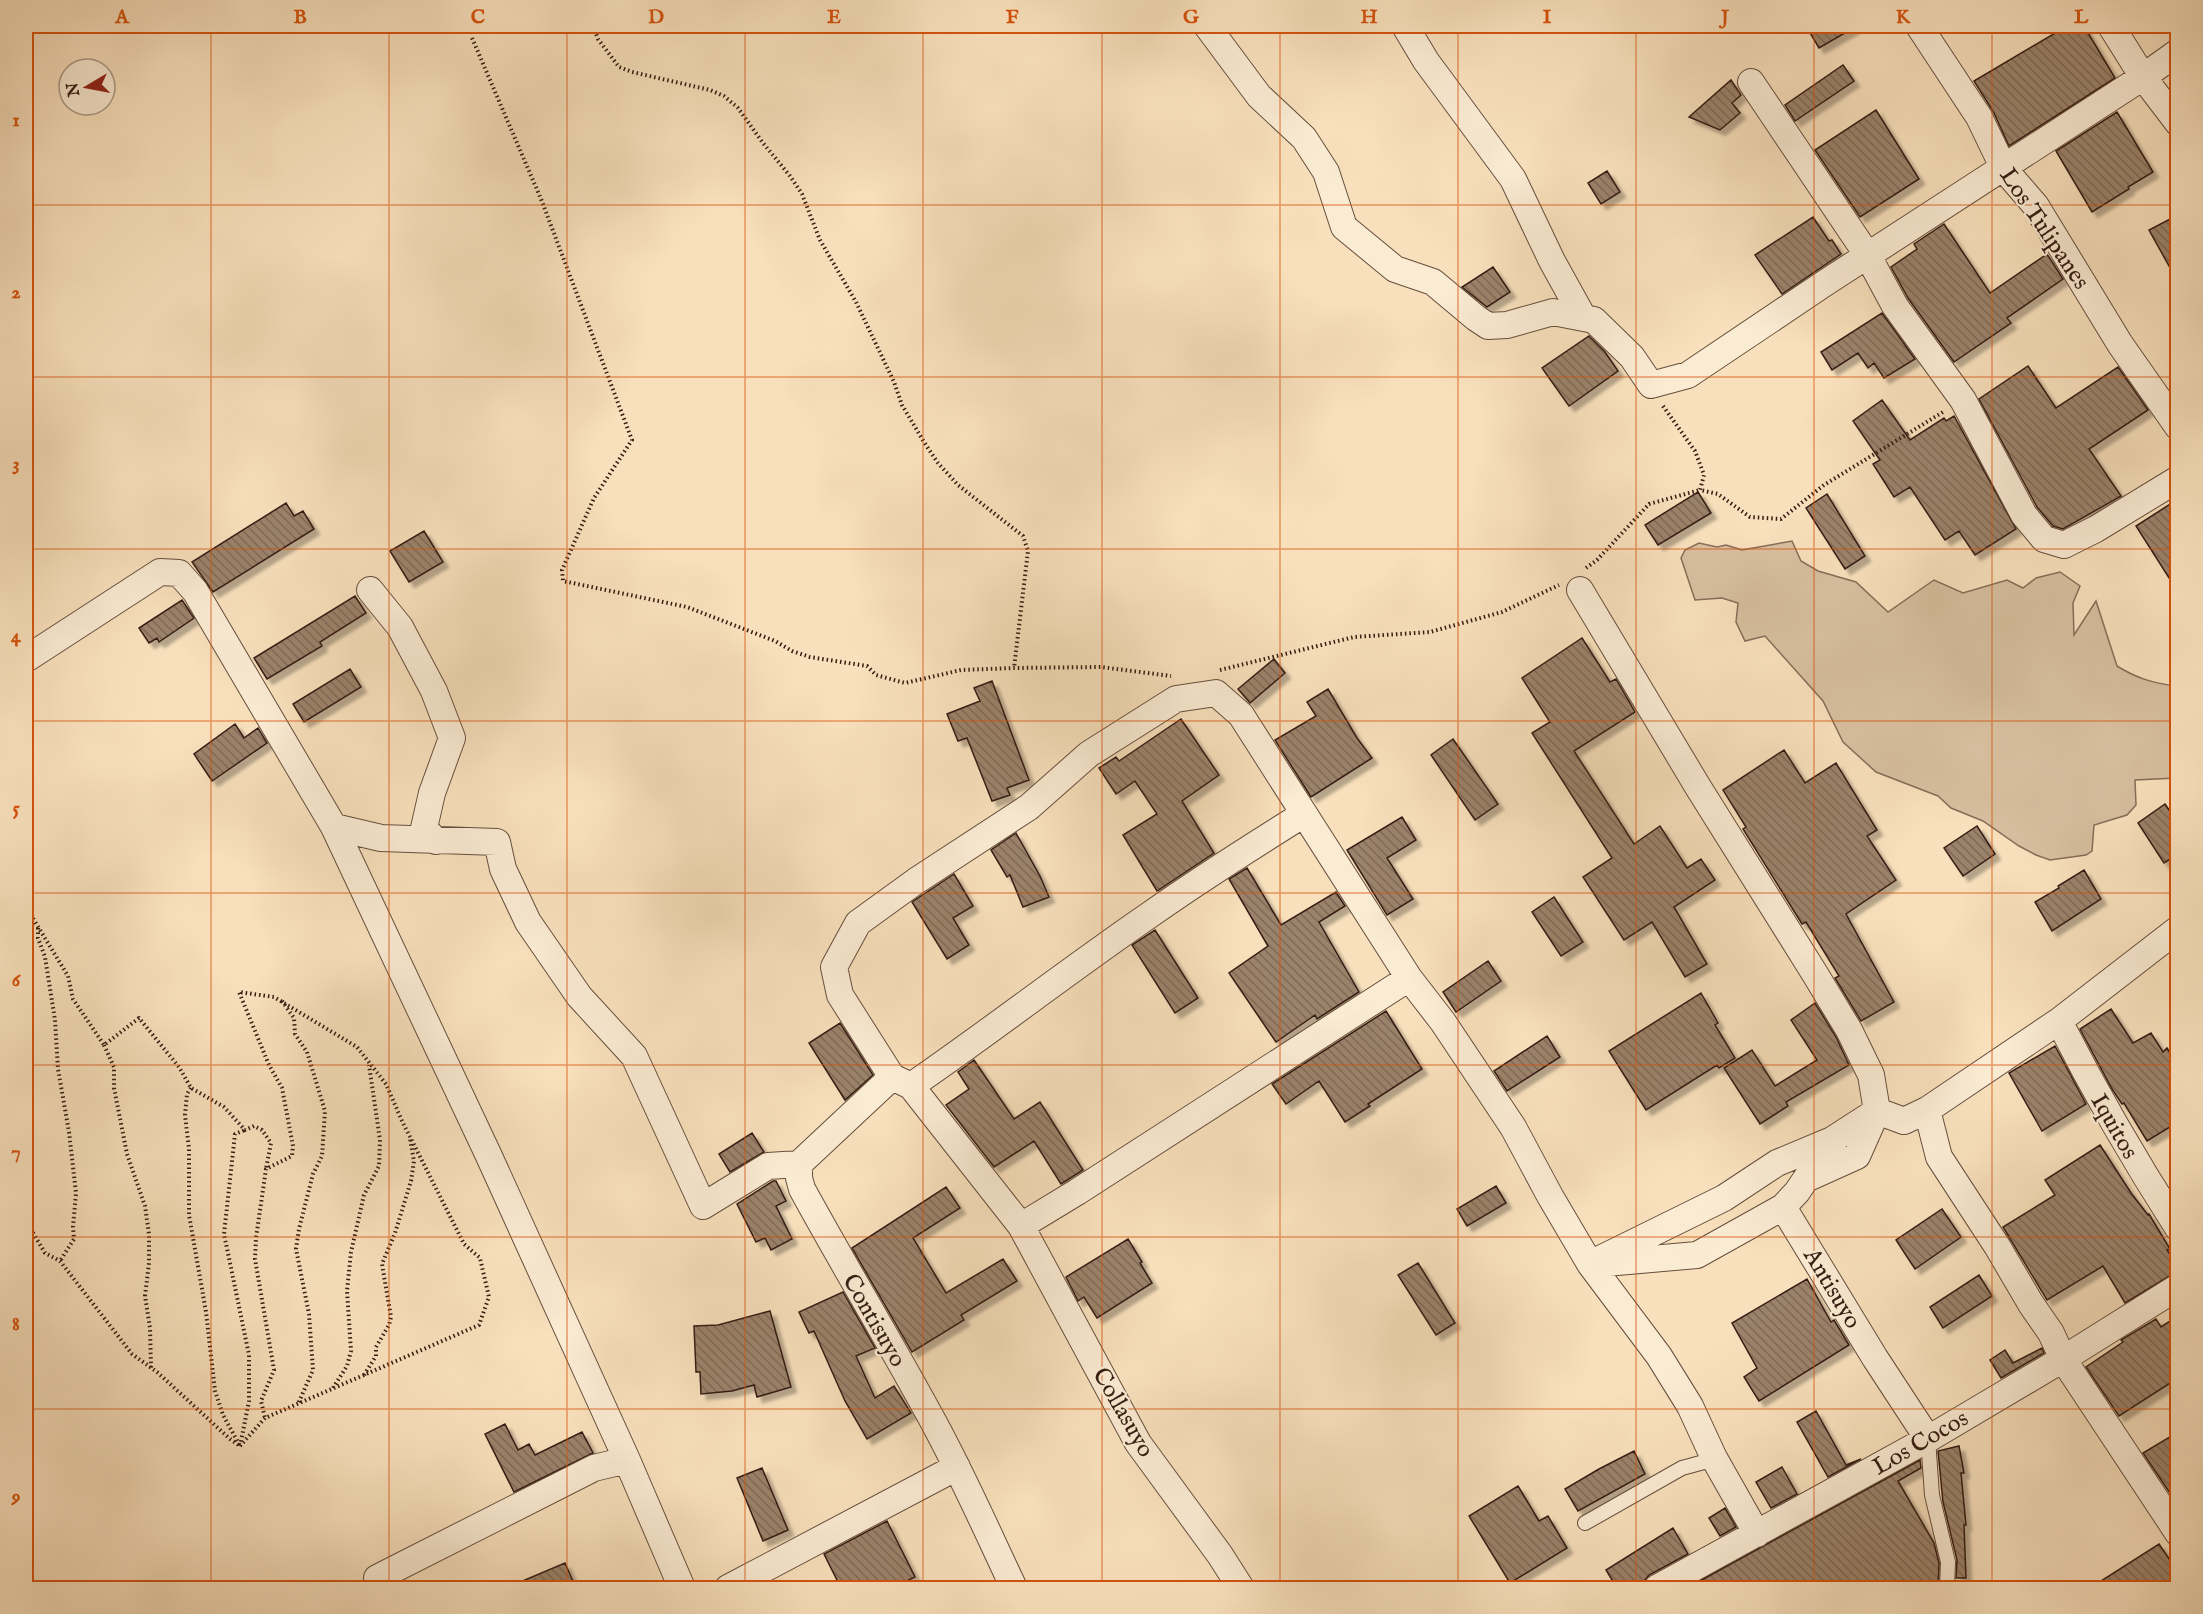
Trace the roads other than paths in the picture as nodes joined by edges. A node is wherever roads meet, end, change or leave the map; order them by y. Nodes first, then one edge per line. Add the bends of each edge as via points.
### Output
1 (1207, 26) edge
2 (1405, 26) edge
3 (1919, 26) edge
4 (2111, 26) edge
5 (2178, 52) edge
6 (2143, 77) junction
7 (1751, 82) dead end
8 (2178, 123) edge
9 (2004, 169) junction
10 (1868, 256) junction
11 (1583, 317) junction
12 (2178, 427) edge
13 (2178, 479) edge
14 (1576, 581) road end
15 (370, 590) dead end
16 (26, 659) edge
17 (1304, 814) junction
18 (334, 827) junction
19 (436, 841) junction
20 (2178, 929) edge
21 (1409, 978) junction
22 (2059, 1021) junction
23 (902, 1082) junction
24 (1927, 1110) junction
25 (1877, 1111) junction
26 (1832, 1140) junction
27 (800, 1164) junction
28 (1806, 1179) junction
29 (1783, 1207) junction
30 (1022, 1226) junction
31 (2178, 1228) edge
32 (1590, 1264) junction
33 (2178, 1287) edge
34 (2063, 1359) junction
35 (1928, 1439) junction
36 (1715, 1459) junction
37 (627, 1460) junction
38 (957, 1467) junction
39 (1585, 1523) dead end
40 (2178, 1533) edge
41 (1757, 1534) junction
42 (382, 1588) edge
43 (682, 1588) edge
44 (728, 1588) edge
45 (1014, 1588) edge
46 (1241, 1588) edge
47 (1657, 1588) edge
48 (1947, 1588) edge

1 - 11 street via 1259,96 1304,138 1326,172 1344,227 1395,269 1433,282 1488,326 1507,325 1552,312
2 - 11 street via 1426,61 1513,179
3 - 9 street, Los Tulipanes via 1979,117
4 - 6 street
5 - 6 street
6 - 8 street
6 - 9 street
7 - 10 street
9 - 10 street
9 - 12 street, Los Tulipanes via 2036,206 2120,344
10 - 11 street via 1688,375 1651,385 1632,357 1594,320
10 - 13 street via 1895,306 1963,400 2024,515 2044,539 2064,545
14 - 25 street via 1849,1030 1871,1075
15 - 19 street via 400,627 434,691 452,738 424,828
16 - 18 street via 160,572 179,573 195,591
17 - 21 street, Collasuyo
17 - 23 street via 1146,917 987,1033
17 - 23 street, Collasuyo via 1241,715 1216,693 1176,699 1089,754 1029,807 858,923 834,967 840,995
18 - 19 street via 381,838
18 - 37 street via 489,1154
19 - 27 street via 498,842 503,869 528,922 579,996 634,1056 703,1206 768,1166
20 - 22 street
21 - 30 street
21 - 32 street, Collasuyo via 1513,1128
22 - 24 street
22 - 31 street, Iquitos via 2095,1091
23 - 27 street
23 - 30 street, Collasuyo
24 - 25 street via 1904,1121
24 - 34 street via 1939,1157 2051,1333
25 - 26 street
25 - 28 street via 1857,1156
26 - 28 street
26 - 32 street via 1777,1163 1724,1198
27 - 38 street, Contisuyo via 802,1189
28 - 29 street
29 - 32 street via 1697,1255
29 - 35 street, Antisuyo
30 - 46 street, Collasuyo via 1138,1443
32 - 36 street, Collasuyo via 1659,1356 1690,1406
33 - 34 street, Los Cocos
34 - 35 street, Los Cocos
34 - 40 street
35 - 41 street, Los Cocos
35 - 48 lane via 1932,1495 1948,1562
36 - 39 lane via 1682,1468
36 - 41 street, Collasuyo
37 - 42 street via 594,1468 377,1578
37 - 43 street
38 - 44 street
38 - 45 street, Contisuyo
41 - 47 street, Los Cocos

